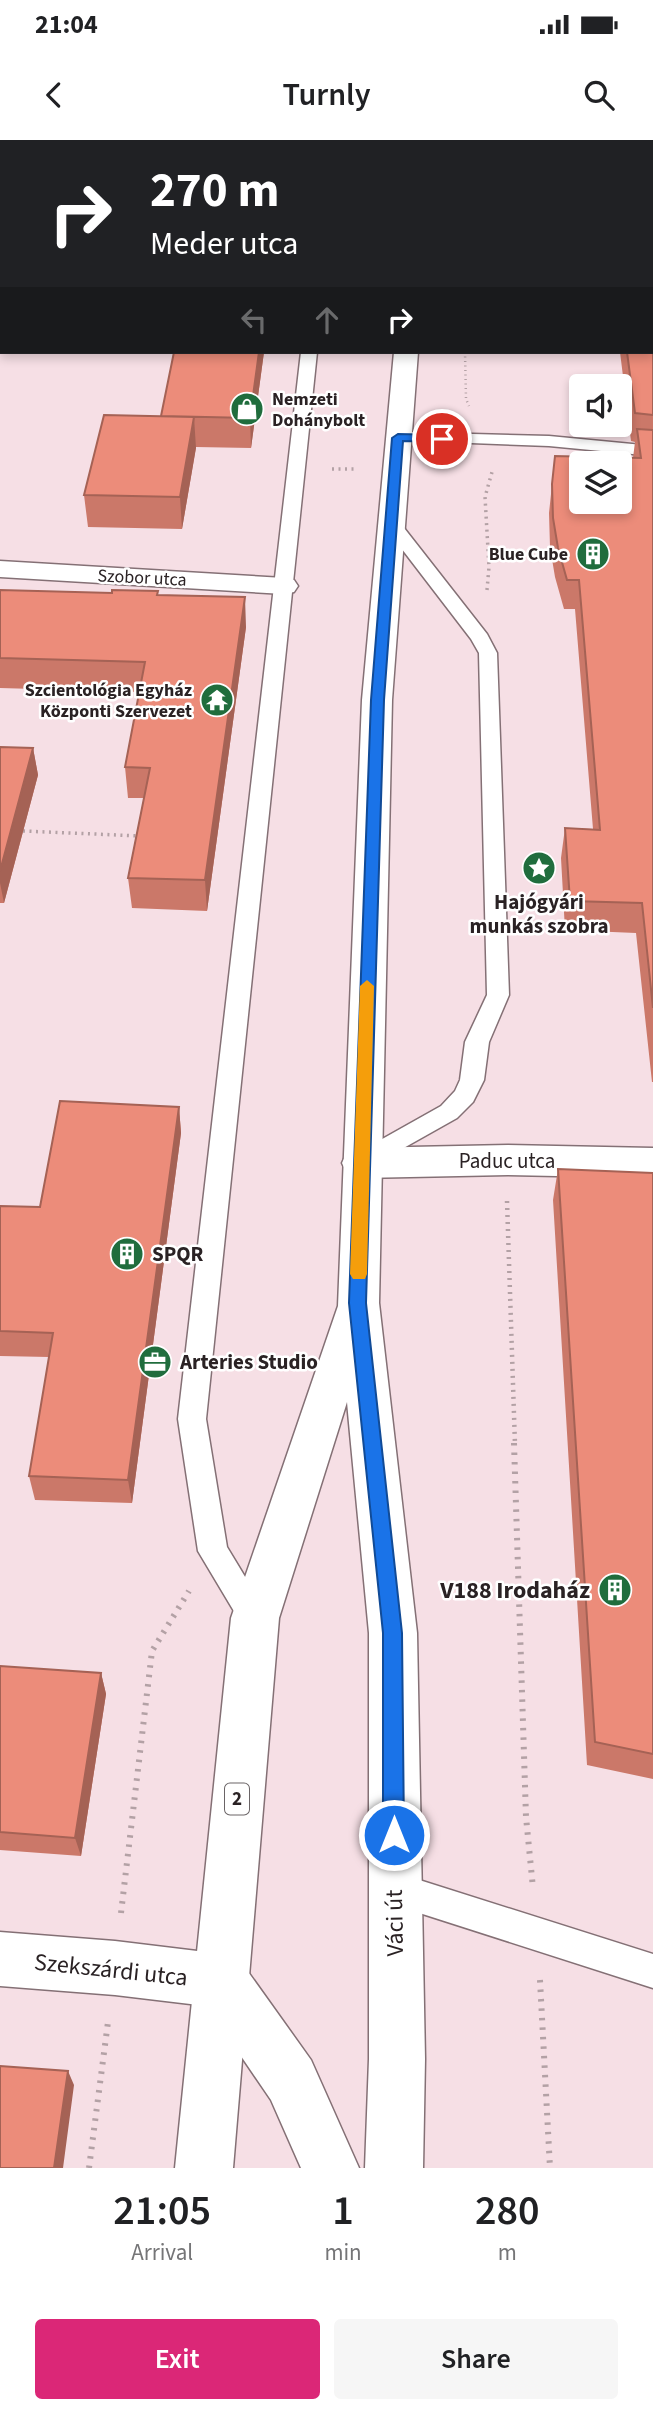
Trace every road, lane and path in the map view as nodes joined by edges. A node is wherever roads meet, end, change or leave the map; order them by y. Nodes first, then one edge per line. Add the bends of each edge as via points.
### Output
1 (309, 354) edge
2 (407, 354) edge
3 (465, 354) edge
4 (398, 438) junction
5 (485, 440) junction
6 (653, 451) edge
7 (492, 472) dead end
8 (391, 523) junction
9 (0, 569) edge
10 (284, 586) junction
11 (480, 638) junction
12 (23, 831) dead end
13 (146, 836) edge
14 (508, 1160) junction
15 (361, 1163) junction
16 (653, 1163) edge
17 (358, 1303) junction
18 (213, 1552) junction
19 (255, 1618) junction
20 (394, 1889) junction
21 (537, 1935) junction
22 (0, 1959) edge
23 (115, 1968) junction
24 (653, 1971) edge
25 (222, 1981) junction
26 (89, 2168) edge
27 (204, 2168) edge
28 (330, 2168) edge
29 (394, 2168) edge
30 (551, 2168) edge

1 - 10 lane
2 - 4 main road, Váci út / 2
3 - 5 path via 466,399 482,424
4 - 5 lane
4 - 8 main road, Váci út / 2
5 - 6 lane
7 - 11 path via 485,496 490,573
8 - 11 lane
8 - 15 main road, Váci út / 2 via 377,700
9 - 10 main road, Szobor utca
10 - 18 lane via 192,1419
11 - 15 lane via 488,653 497,1004 477,1042 472,1080 464,1096 449,1112
12 - 13 path
14 - 15 main road, Paduc utca
14 - 16 main road, Paduc utca
14 - 21 path via 526,1817
15 - 17 main road, Váci út / 2
17 - 19 main road, Váci út / 2
17 - 20 main road, Váci út / 2 via 393,1633
18 - 19 lane
18 - 23 path via 152,1651
19 - 25 main road, Váci út / 2
20 - 21 lane
20 - 29 main road, Váci út / 2
21 - 24 lane
21 - 30 path
22 - 23 main road, Szekszárdi utca
23 - 25 main road, Szekszárdi utca
23 - 26 path
25 - 27 main road, Váci út / 2
25 - 28 main road via 291,2080

